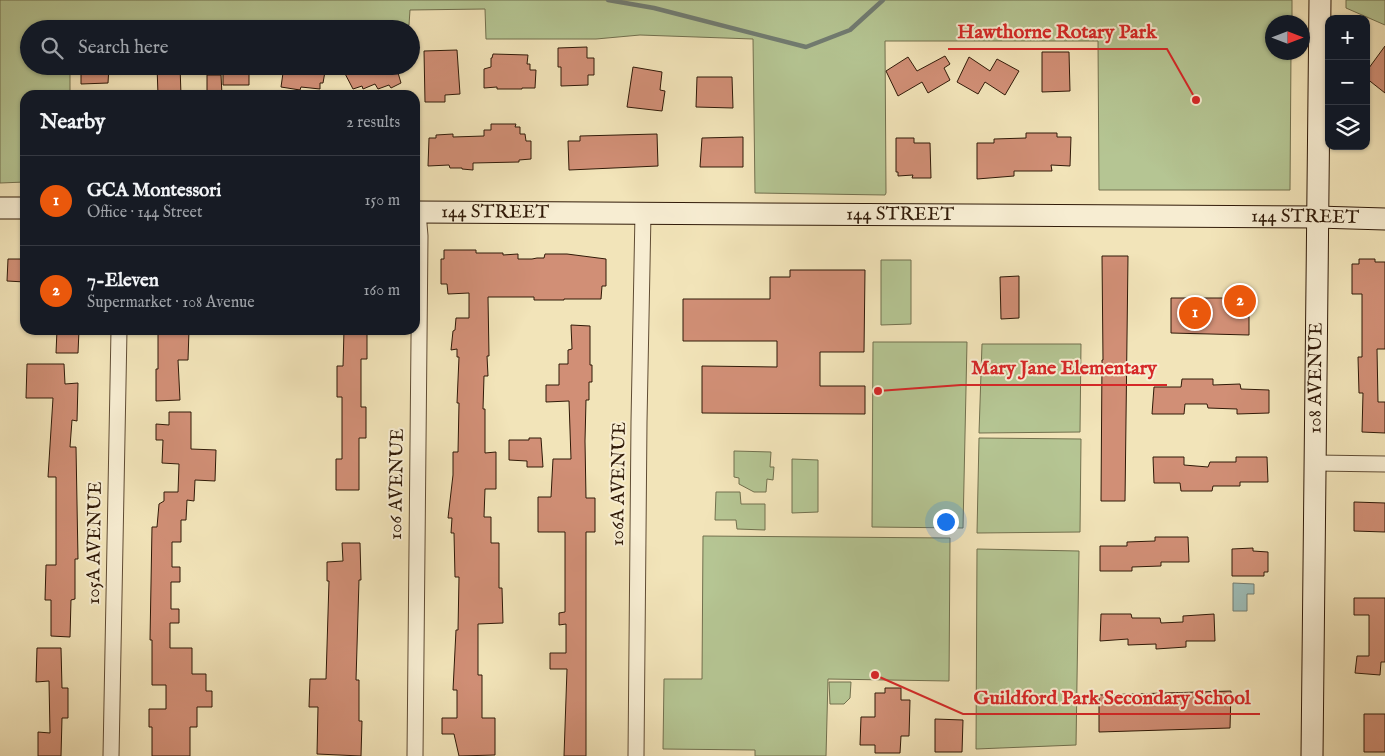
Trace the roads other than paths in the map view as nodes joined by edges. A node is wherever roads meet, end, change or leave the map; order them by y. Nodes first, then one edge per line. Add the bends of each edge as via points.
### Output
1 (1320, 0) edge
2 (0, 208) edge
3 (20, 208) edge
4 (420, 212) edge
5 (643, 213) junction
6 (1317, 217) junction
7 (1385, 219) edge
8 (119, 335) edge
9 (419, 335) edge
10 (1316, 463) junction
11 (1385, 464) edge
12 (111, 756) edge
13 (415, 756) edge
14 (636, 756) edge
15 (1312, 756) edge

1 - 6 main road, 108 AVENUE
2 - 3 main road
4 - 5 main road, 144 STREET
5 - 6 main road, 144 STREET
5 - 14 street, 106A AVENUE
6 - 7 main road, 144 STREET
6 - 10 main road, 108 AVENUE
8 - 12 street, 105A AVENUE
9 - 13 street, 106 AVENUE
10 - 11 street
10 - 15 main road, 108 AVENUE

